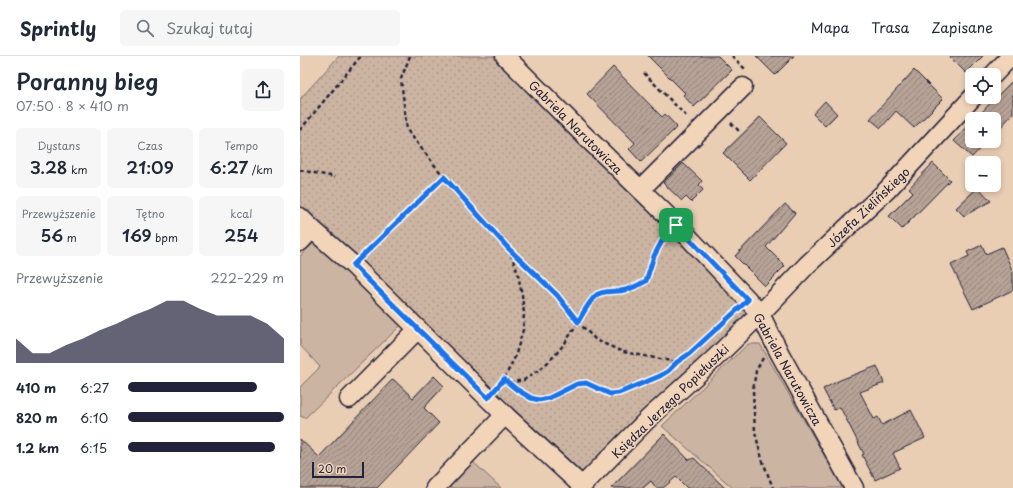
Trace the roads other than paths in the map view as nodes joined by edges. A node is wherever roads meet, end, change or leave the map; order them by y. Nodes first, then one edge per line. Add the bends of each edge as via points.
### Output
1 (505, 56) edge
2 (1011, 56) edge
3 (1000, 68) edge
4 (743, 87) dead end
5 (967, 104) edge
6 (641, 190) junction
7 (306, 223) edge
8 (300, 242) edge
9 (760, 314) junction
10 (418, 329) junction
11 (349, 399) dead end
12 (505, 415) junction
13 (581, 487) edge
14 (435, 488) edge
15 (854, 488) edge

1 - 6 street, Gabriela Narutowicza
2 - 3 street
4 - 6 street
5 - 9 street, Józefa Zielińskiego via 887,190 807,265
6 - 9 street, Gabriela Narutowicza
7 - 8 street
7 - 10 street
9 - 13 street, Księdza Jerzego Popiełuszki via 647,420
9 - 15 street, Gabriela Narutowicza
10 - 11 street
10 - 12 street
12 - 13 street
12 - 14 street

